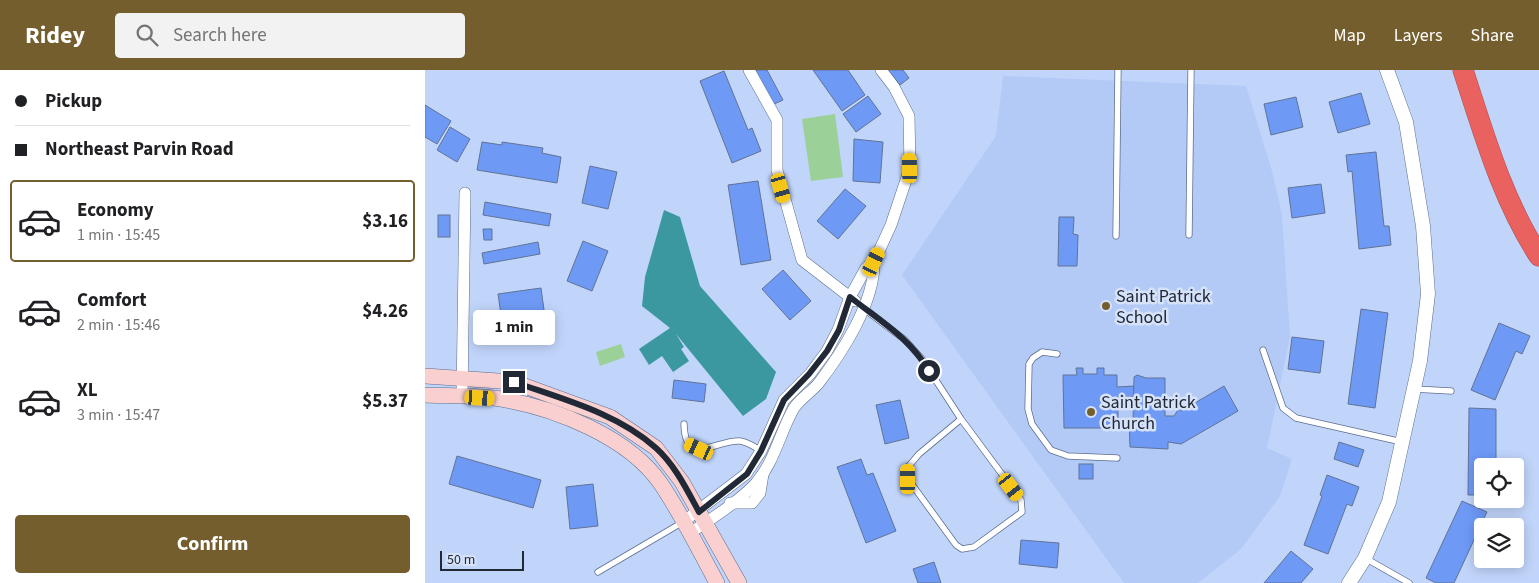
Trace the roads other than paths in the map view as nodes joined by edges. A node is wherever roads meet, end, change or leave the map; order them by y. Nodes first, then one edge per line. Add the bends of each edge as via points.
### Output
1 (749, 70) edge
2 (881, 70) edge
3 (1118, 70) edge
4 (1191, 70) edge
5 (1387, 70) edge
6 (1463, 70) edge
7 (465, 193) dead end
8 (1116, 236) dead end
9 (1189, 236) dead end
10 (1539, 256) edge
11 (874, 262) junction
12 (850, 297) junction
13 (863, 308) junction
14 (1263, 350) dead end
15 (1057, 354) dead end
16 (425, 376) edge
17 (462, 377) junction
18 (1415, 389) junction
19 (1451, 391) dead end
20 (425, 395) edge
21 (462, 397) junction
22 (961, 419) junction
23 (684, 424) dead end
24 (1402, 442) junction
25 (761, 451) junction
26 (773, 457) junction
27 (1117, 458) dead end
28 (728, 489) junction
29 (733, 501) junction
30 (702, 518) junction
31 (686, 527) junction
32 (1365, 558) junction
33 (598, 572) dead end
34 (717, 583) edge
35 (739, 583) edge
36 (1349, 583) edge
37 (1409, 583) edge

1 - 12 street via 777,120 777,170 801,260
2 - 11 street via 909,116 910,168 891,225
3 - 8 lane
4 - 9 lane
5 - 18 street via 1406,122 1423,226 1428,294
6 - 10 highway via 1501,185
7 - 17 street
11 - 12 street via 866,268
11 - 13 street via 874,276
12 - 13 street
12 - 25 street via 839,330 827,351 784,400
13 - 22 lane via 905,340 922,359
13 - 26 street via 838,358 795,407
14 - 24 lane via 1283,408 1296,418
15 - 27 lane via 1042,352 1029,364 1028,409 1032,424 1051,450 1068,456
16 - 17 main road
17 - 21 street
17 - 30 main road via 514,382 610,417 656,448 682,482
18 - 19 lane
18 - 24 street
20 - 21 main road
21 - 31 main road via 530,405 564,417 623,446 661,483
22 - 22 lane via 1021,500 1022,512 974,547 961,548 908,479 908,467 919,454
23 - 25 lane via 684,438 699,449 741,441
24 - 32 street via 1389,502
25 - 26 lane
25 - 28 street via 747,474
26 - 29 street via 763,472 760,493 752,503
28 - 29 street
28 - 30 street
29 - 30 street
30 - 31 street
30 - 35 main road
31 - 33 lane
31 - 34 main road
32 - 36 street
32 - 37 lane

